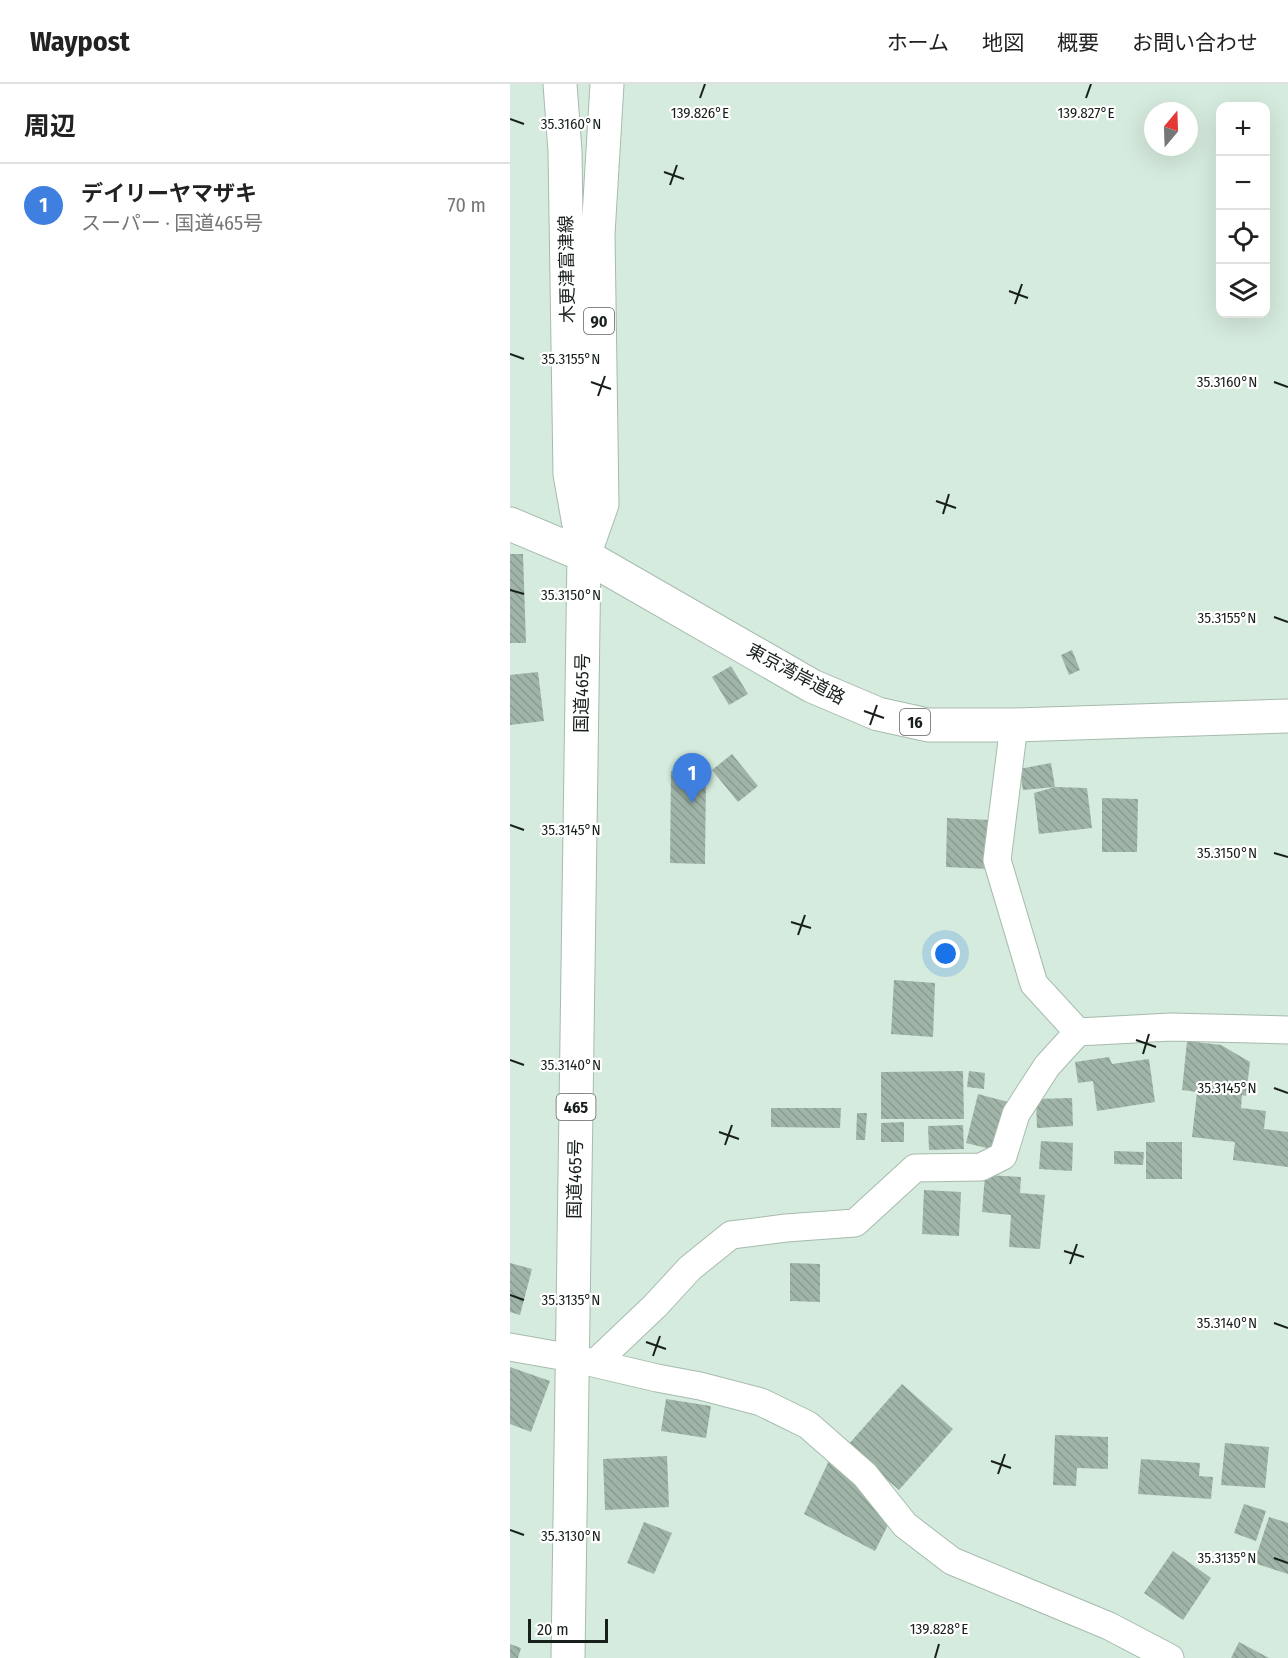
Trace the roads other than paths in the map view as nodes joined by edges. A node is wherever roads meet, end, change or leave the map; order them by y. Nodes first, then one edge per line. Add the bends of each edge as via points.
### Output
1 (560, 84) edge
2 (607, 84) edge
3 (510, 524) edge
4 (584, 555) junction
5 (1288, 717) edge
6 (1014, 725) junction
7 (1288, 1030) edge
8 (1078, 1032) junction
9 (510, 1347) edge
10 (584, 1360) junction
11 (568, 1658) edge
12 (1170, 1658) edge

1 - 4 main road, 木更津富津線 / 90 via 565,151 570,474
2 - 4 main road, 木更津富津線 / 90 via 598,234 602,504
3 - 4 main road, 東京湾岸道路 / 16
4 - 6 main road, 東京湾岸道路 / 16 via 812,686 878,714 928,724
4 - 10 main road, 国道465号 / 465
5 - 6 main road, 東京湾岸道路 / 16
6 - 8 street via 997,860 1034,984
7 - 8 street via 1171,1027
8 - 10 street via 1047,1066 1016,1114 1003,1156 981,1167 915,1168 855,1223 731,1235 690,1268 655,1306
9 - 10 street
10 - 11 main road, 国道465号 / 465
10 - 12 street via 761,1402 808,1425 865,1475 905,1525 952,1561 1109,1626

